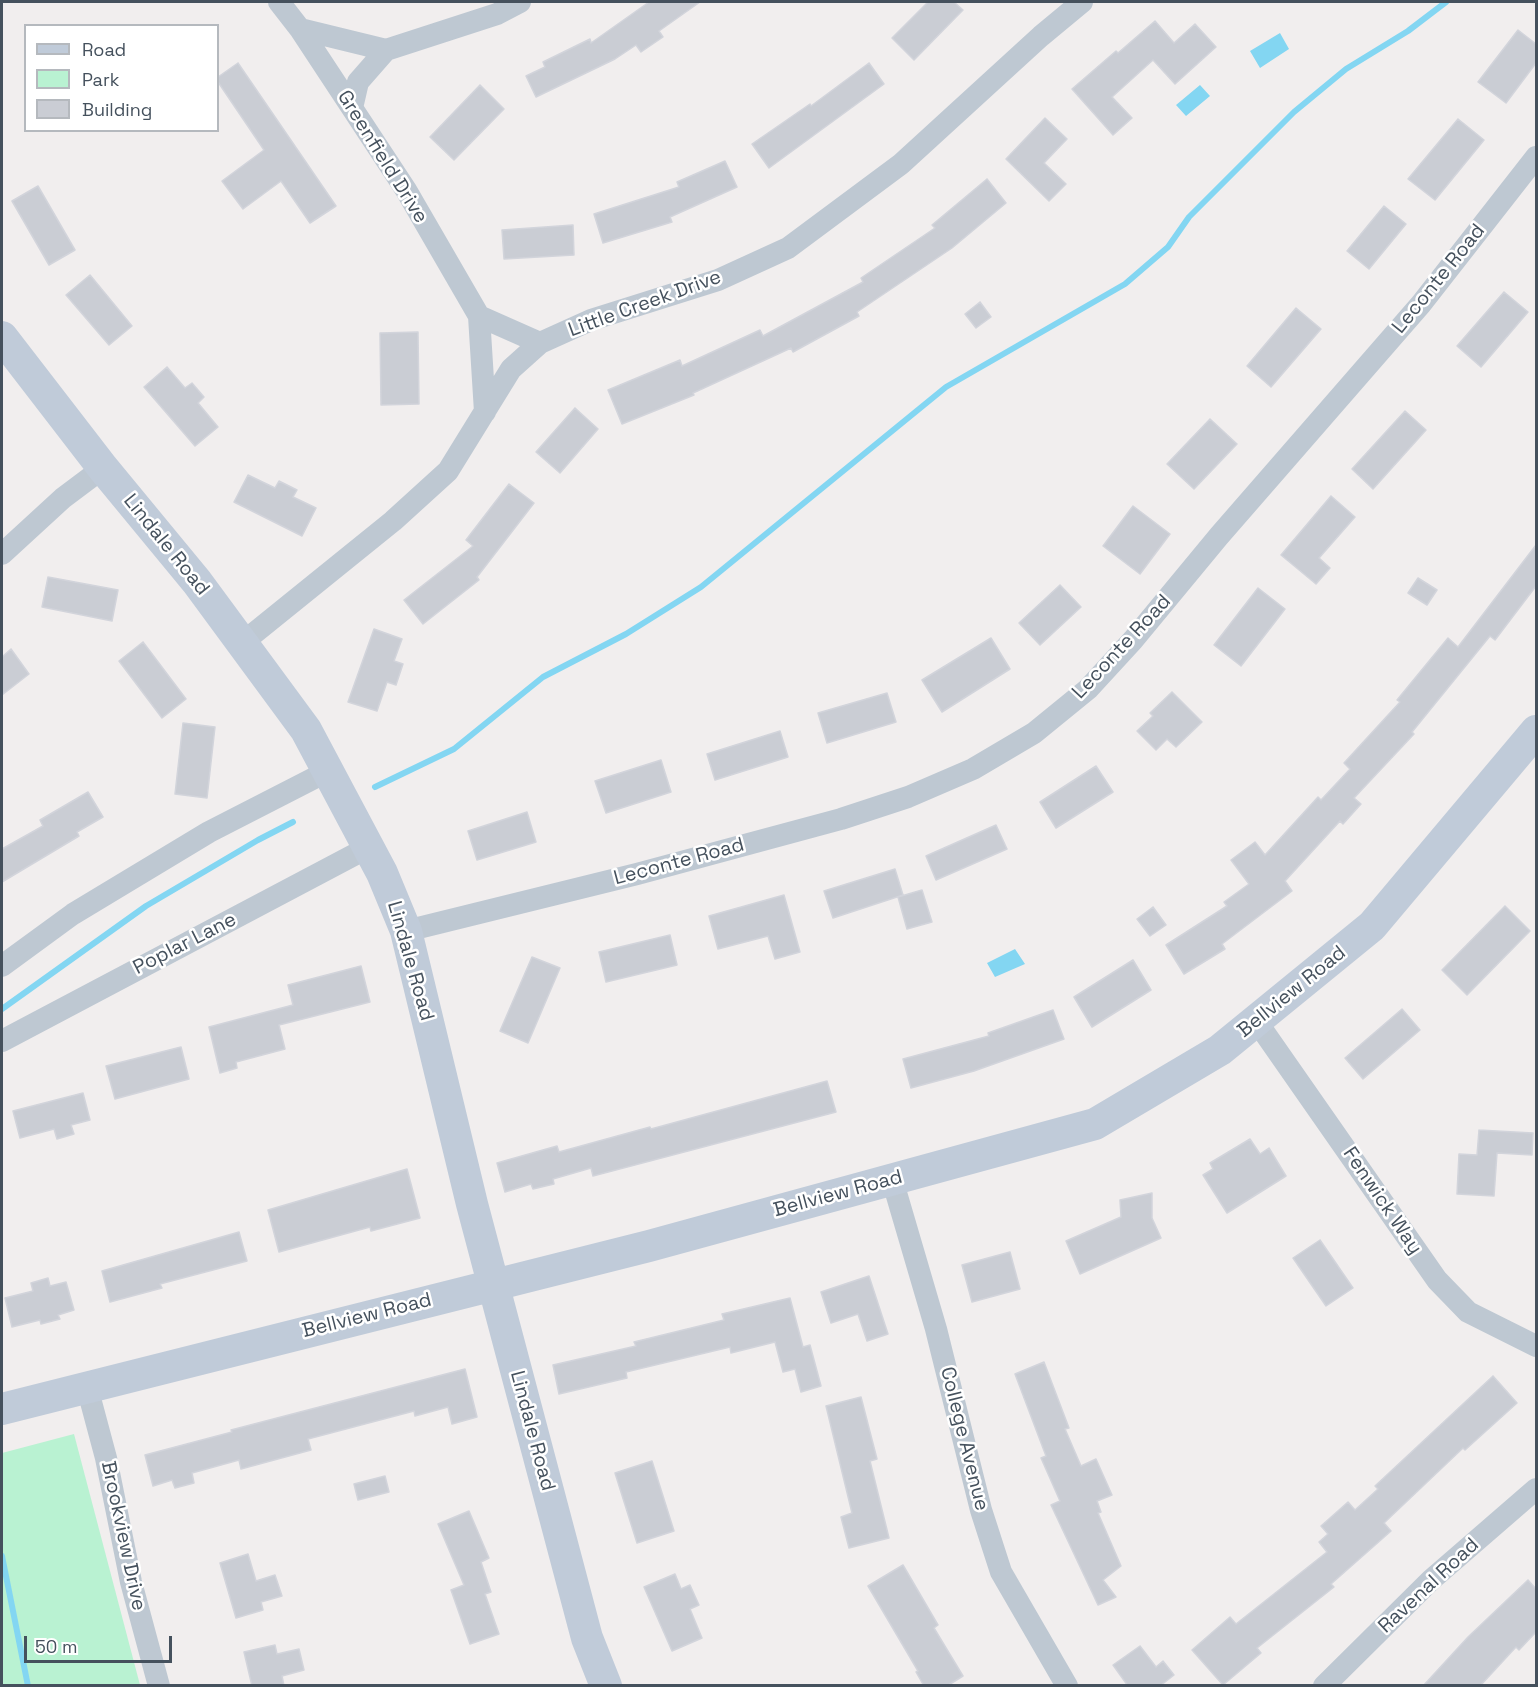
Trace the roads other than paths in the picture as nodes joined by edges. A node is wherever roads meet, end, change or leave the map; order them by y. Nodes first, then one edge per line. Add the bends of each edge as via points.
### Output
1 (279, 2) edge
2 (520, 2) edge
3 (1082, 2) edge
4 (300, 29) junction
5 (386, 50) junction
6 (352, 108) junction
7 (1536, 158) edge
8 (479, 316) junction
9 (2, 337) edge
10 (540, 344) junction
11 (485, 412) junction
12 (103, 468) junction
13 (2, 554) edge
14 (242, 643) junction
15 (1536, 731) edge
16 (328, 771) junction
17 (369, 847) junction
18 (405, 931) junction
19 (2, 966) edge
20 (1257, 1022) junction
21 (2, 1041) edge
22 (892, 1179) junction
23 (493, 1285) junction
24 (1536, 1346) edge
25 (87, 1387) junction
26 (2, 1409) edge
27 (1536, 1489) edge
28 (159, 1686) edge
29 (606, 1686) edge
30 (1067, 1686) edge
31 (1324, 1686) edge

1 - 4 street, Greenfield Drive
2 - 5 street via 497,14
3 - 10 street, Little Creek Drive via 901,164 788,248 718,280 591,320
4 - 5 street
4 - 6 street, Greenfield Drive
5 - 6 street via 358,82
6 - 8 street, Greenfield Drive via 406,190
7 - 18 street, Leconte Road via 1421,304 1133,640 1088,689 1034,733 973,769 908,797 841,819
8 - 10 street
8 - 11 street, Greenfield Drive
9 - 12 street, Lindale Road
10 - 11 street, Little Creek Drive via 512,369
11 - 14 street, Little Creek Drive via 448,471 393,521
12 - 13 street via 63,498
12 - 14 street, Lindale Road
14 - 16 street, Lindale Road via 306,730
15 - 20 street, Bellview Road via 1372,926
16 - 17 street, Lindale Road
16 - 19 street via 209,832 74,914
17 - 18 street, Lindale Road
17 - 21 street, Poplar Lane
18 - 23 street, Lindale Road
20 - 22 street, Bellview Road via 1221,1050 1095,1124
20 - 24 street, Fenwick Way via 1437,1280 1468,1312
22 - 23 street, Bellview Road
22 - 30 street, College Avenue via 1001,1572
23 - 25 street, Bellview Road
23 - 29 street, Lindale Road via 587,1638
25 - 26 street, Bellview Road
25 - 28 street, Brookview Drive
27 - 31 street, Ravenal Road via 1431,1580

